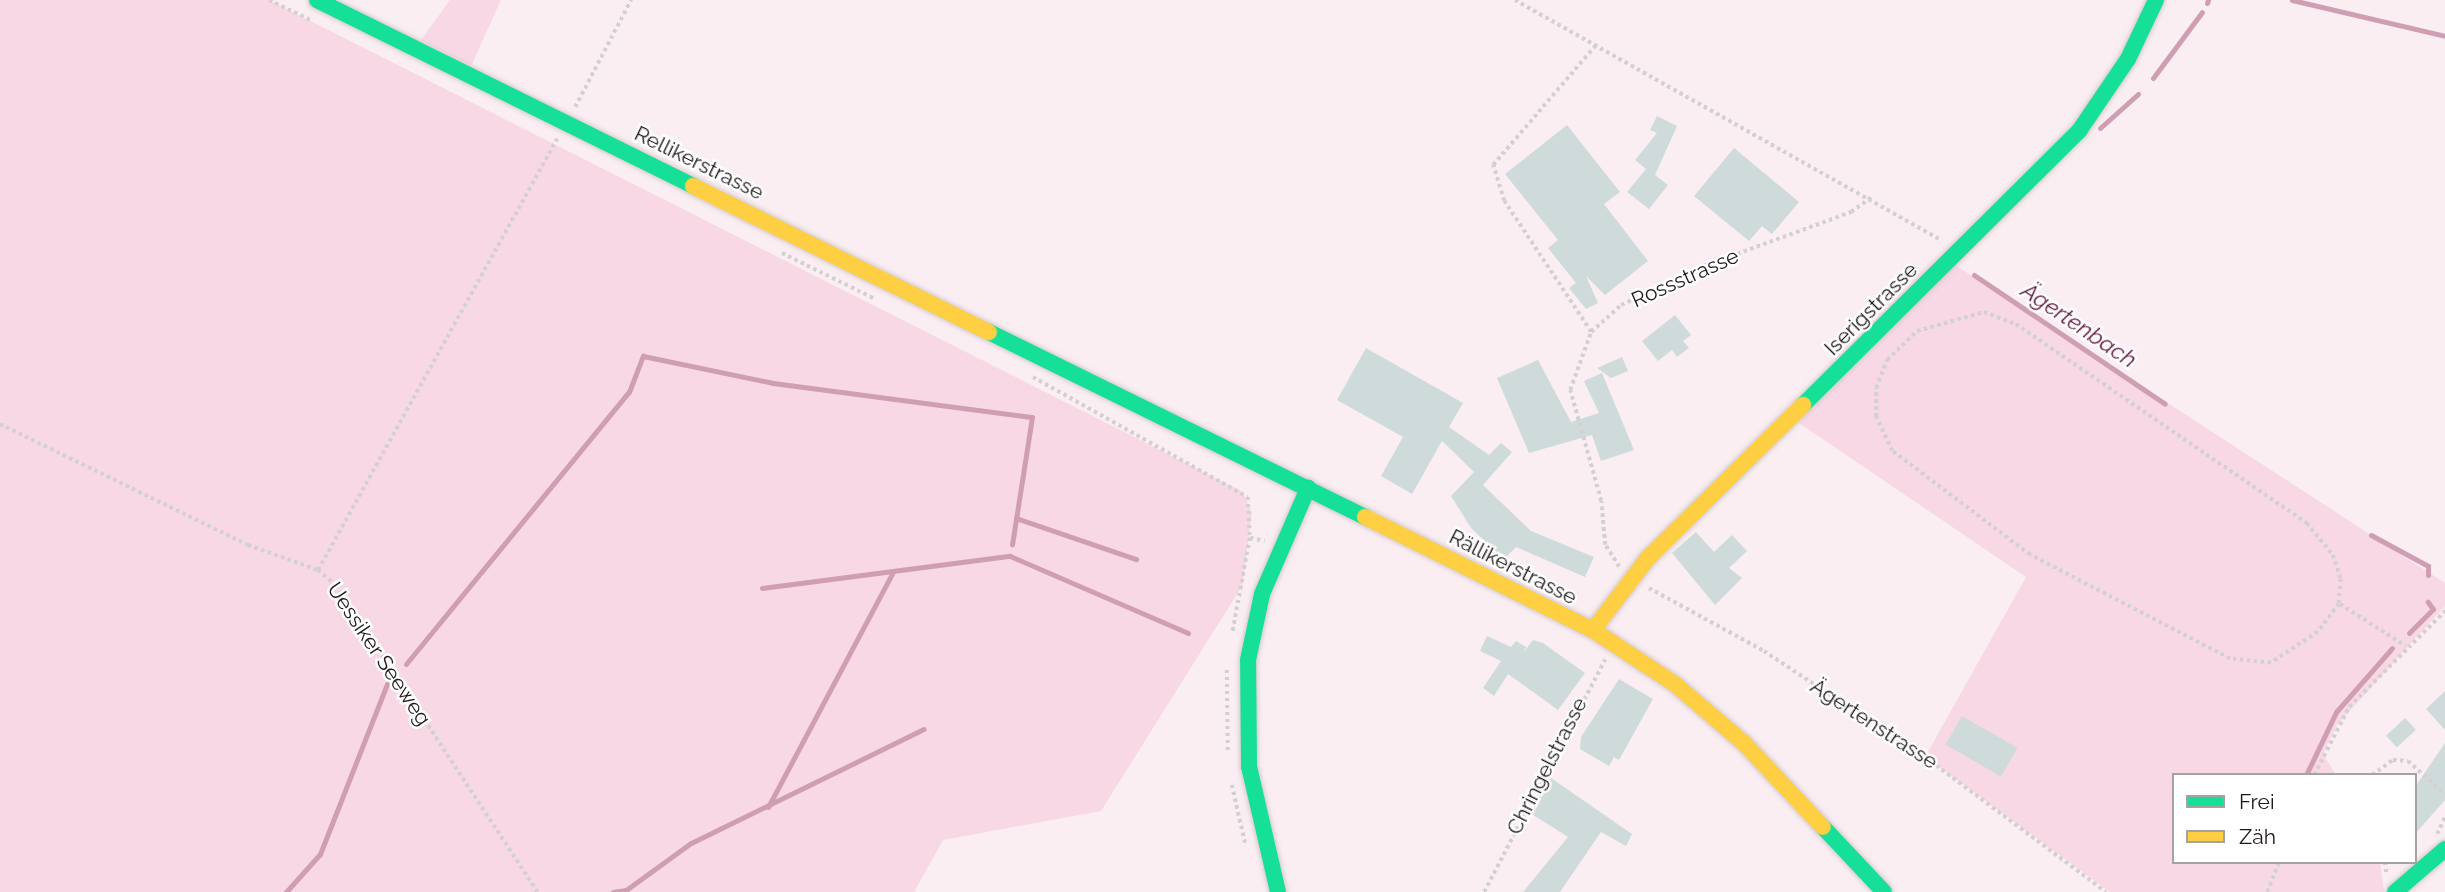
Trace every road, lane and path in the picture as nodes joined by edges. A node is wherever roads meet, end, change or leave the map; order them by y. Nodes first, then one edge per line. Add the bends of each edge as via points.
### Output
1 (269, 0) edge
2 (317, 0) edge
3 (631, 0) edge
4 (1515, 0) edge
5 (2156, 0) edge
6 (319, 24) dead end
7 (1596, 45) junction
8 (566, 122) junction
9 (545, 135) dead end
10 (556, 140) junction
11 (568, 146) dead end
12 (1872, 197) junction
13 (779, 251) dead end
14 (1958, 253) junction
15 (879, 301) dead end
16 (1591, 332) junction
17 (1062, 366) joint
18 (1024, 372) dead end
19 (0, 424) edge
20 (1308, 488) junction
21 (318, 570) junction
22 (1628, 579) junction
23 (2339, 604) junction
24 (2445, 611) edge
25 (1592, 630) junction
26 (1616, 644) junction
27 (1230, 645) dead end
28 (2406, 646) junction
29 (1229, 657) dead end
30 (1229, 767) dead end
31 (2315, 773) edge
32 (2375, 773) edge
33 (1231, 780) dead end
34 (2445, 794) edge
35 (2445, 849) edge
36 (1248, 855) dead end
37 (2278, 864) edge
38 (538, 892) edge
39 (1278, 892) edge
40 (1484, 892) edge
41 (1884, 892) edge
42 (2106, 892) edge
43 (2267, 892) edge
44 (2395, 892) edge

1 - 6 path
2 - 8 main road, Rellikerstrasse
3 - 8 path
4 - 7 path
5 - 14 main road, Iserigstrasse via 2127,59 2079,131
7 - 12 path
7 - 16 path via 1493,165 1504,201
8 - 10 path
8 - 17 main road, Rellikerstrasse
9 - 10 path
10 - 11 path
10 - 21 path
12 - 14 path
12 - 16 path, Rossstrasse via 1851,212 1704,266 1621,306
13 - 15 path
14 - 22 main road, Iserigstrasse
16 - 22 path, Rossstrasse via 1570,390 1601,501 1605,545
17 - 20 main road, Rällikerstrasse
18 - 27 path via 1248,497 1250,538
19 - 21 path, Uessiker Seeweg via 248,545
20 - 25 main road, Rällikerstrasse
20 - 39 main road via 1262,594 1247,671 1249,766
21 - 38 path, Uessiker Seeweg via 336,585
22 - 25 main road, Iserigstrasse
22 - 42 path, Ägertenstrasse via 1787,666 1980,794
23 - 23 path via 2318,632 2271,663 2230,659 2030,555 1892,451 1876,417 1876,388 1887,360 1917,331 1953,317 1983,312 2016,324 2307,523 2333,555 2341,579
23 - 28 path
24 - 28 path
25 - 26 main road, Rällikerstrasse
26 - 40 path, Chringelstrasse
26 - 41 main road, Rällikerstrasse via 1744,743
28 - 31 path via 2349,707
29 - 30 path
32 - 34 path via 2393,760 2407,761
33 - 36 path
35 - 44 main road
37 - 43 path

